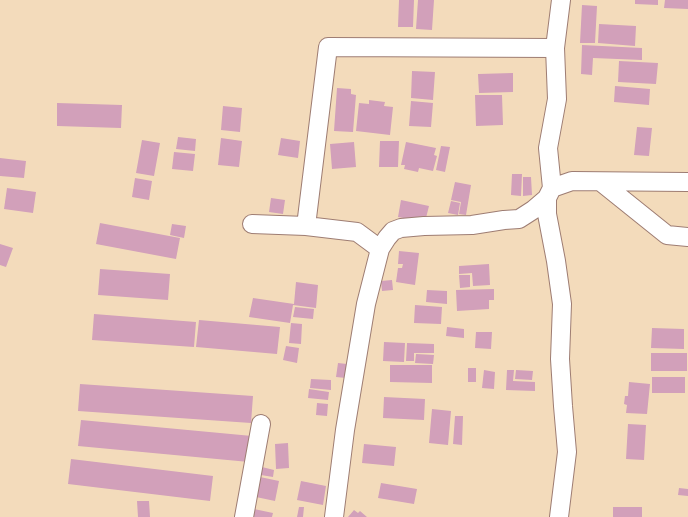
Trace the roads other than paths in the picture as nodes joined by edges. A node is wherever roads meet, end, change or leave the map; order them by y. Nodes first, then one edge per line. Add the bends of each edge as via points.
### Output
1 (561, 0) edge
2 (555, 48) junction
3 (601, 182) junction
4 (688, 182) edge
5 (550, 193) junction
6 (252, 224) dead end
7 (306, 226) junction
8 (688, 237) edge
9 (380, 249) junction
10 (260, 424) dead end
11 (244, 517) edge
12 (334, 517) edge
13 (559, 517) edge

1 - 2 street
2 - 5 street via 557,99 548,148
2 - 7 street via 328,47
3 - 4 street
3 - 5 street via 572,181
3 - 8 street via 667,235
5 - 9 street via 533,210 519,219 472,225 401,228 393,231
5 - 13 street via 547,214 562,304 560,359 567,452
6 - 7 street
7 - 9 street via 357,232
9 - 12 street via 366,304
10 - 11 street

